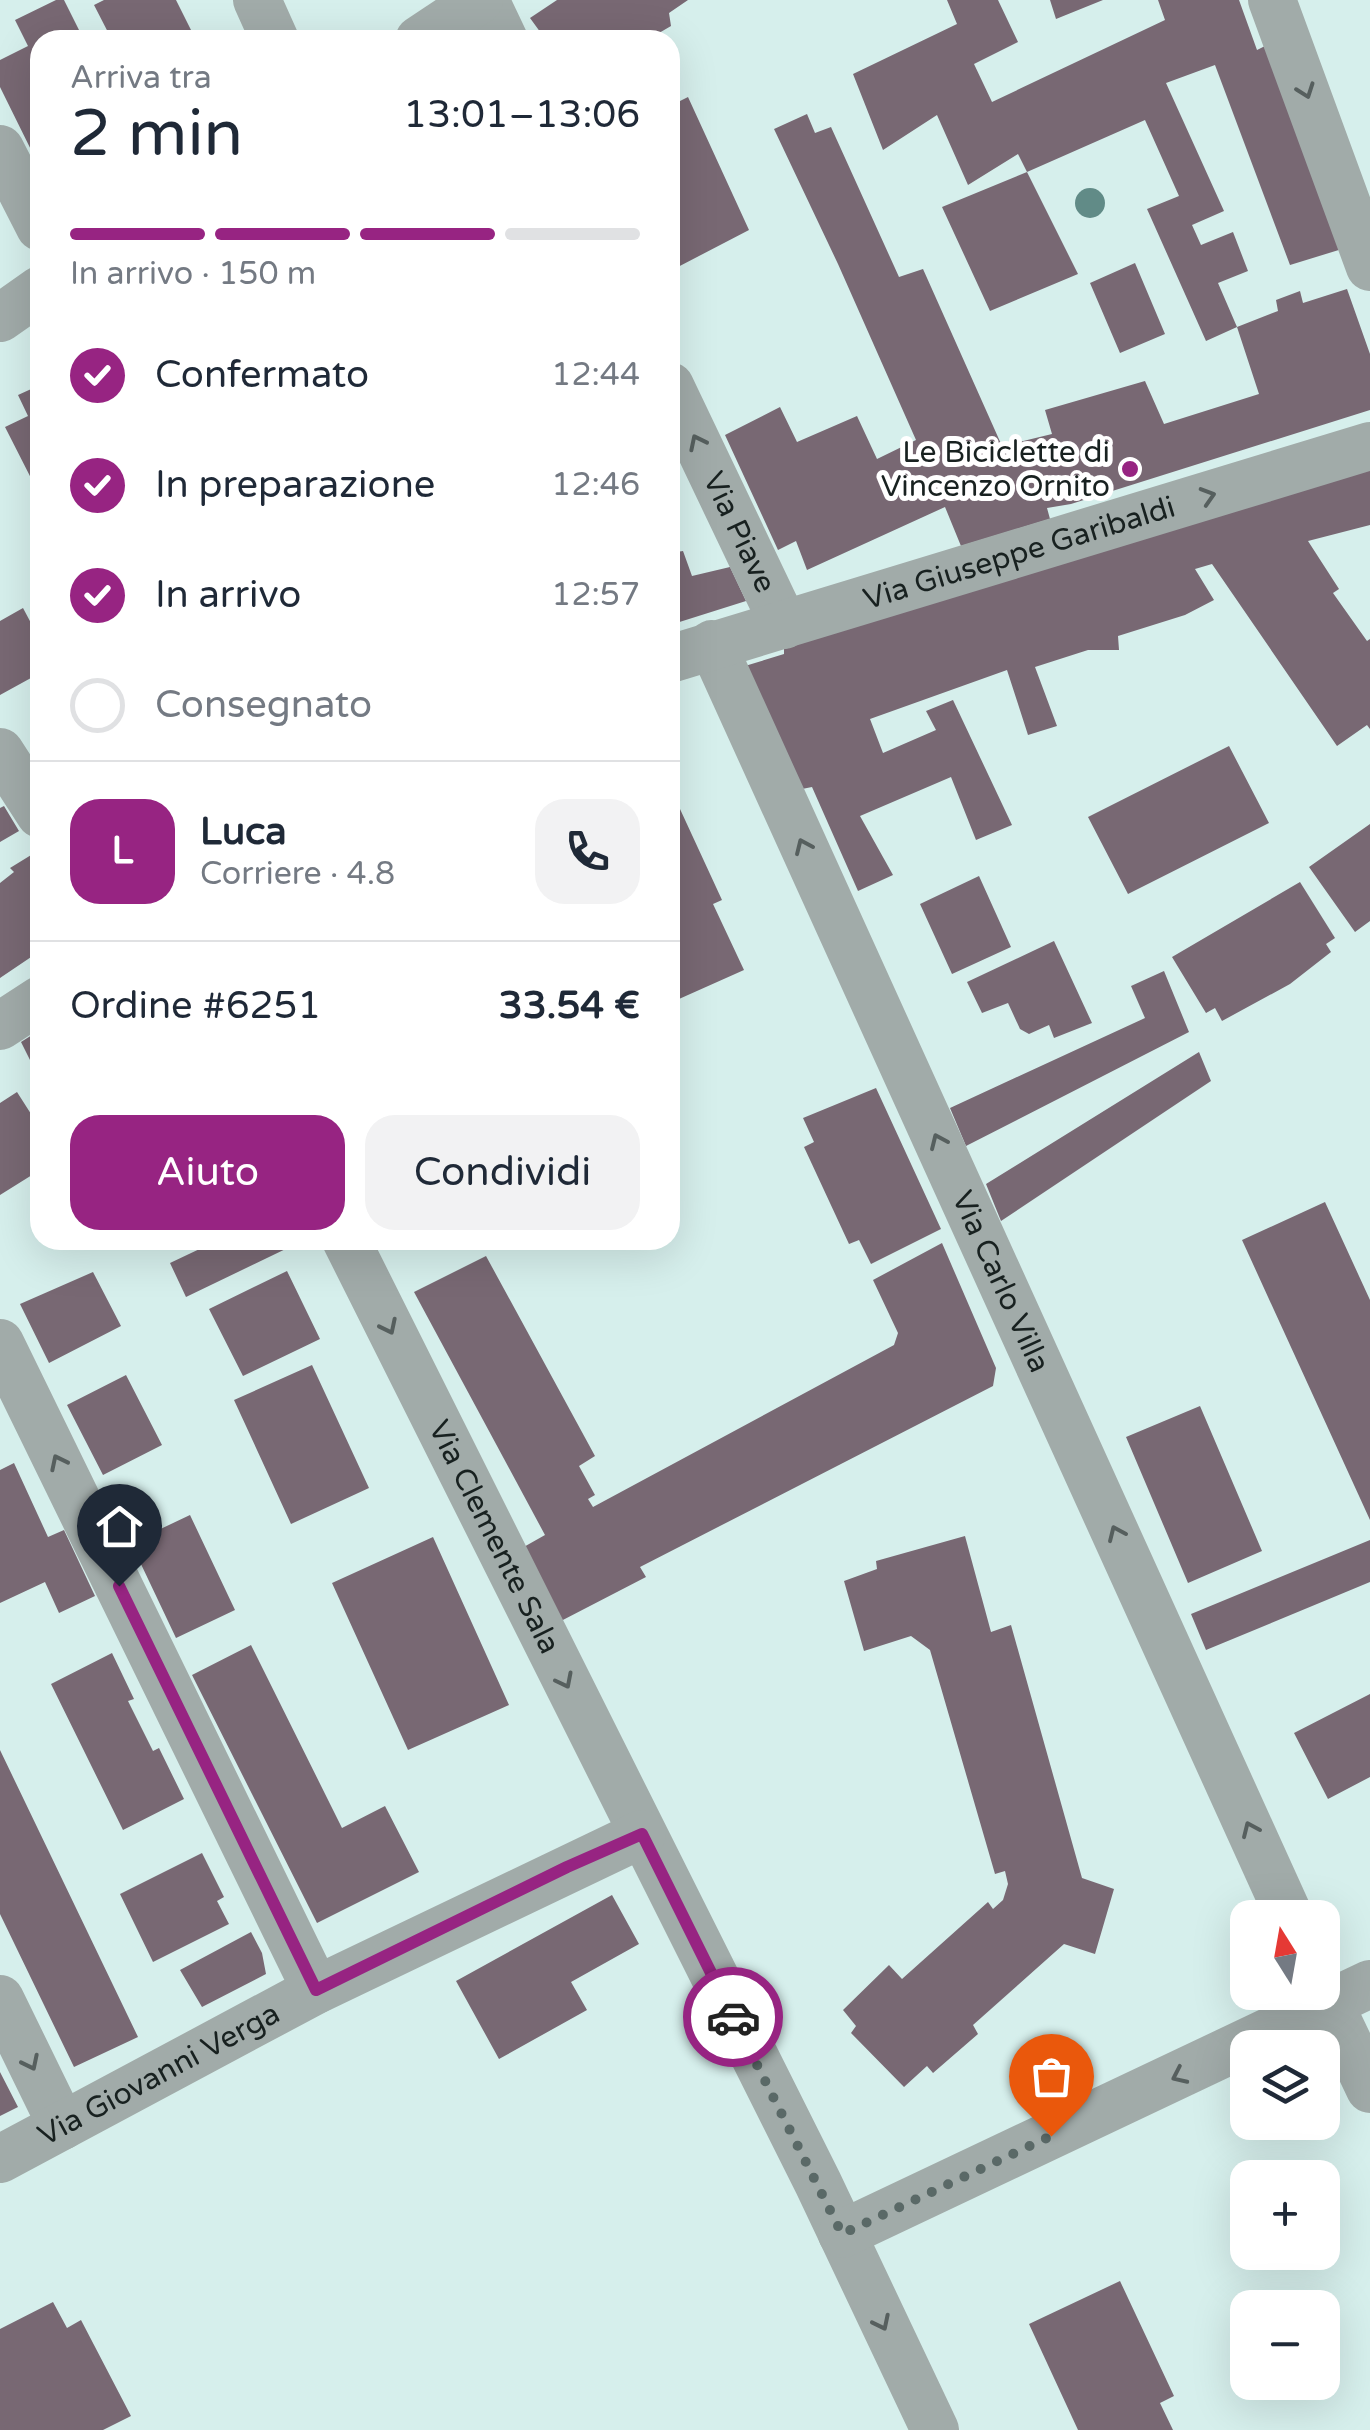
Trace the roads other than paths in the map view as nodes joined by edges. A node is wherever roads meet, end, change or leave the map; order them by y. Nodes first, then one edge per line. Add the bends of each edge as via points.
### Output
1 (257, 0) edge
2 (482, 0) edge
3 (1272, 0) edge
4 (270, 30) edge
5 (435, 30) edge
6 (498, 30) edge
7 (0, 149) edge
8 (30, 208) edge
9 (1370, 268) edge
10 (30, 297) edge
11 (0, 318) edge
12 (680, 407) edge
13 (1370, 446) edge
14 (784, 625) junction
15 (691, 652) edge
16 (0, 752) edge
17 (30, 798) edge
18 (30, 1006) edge
19 (0, 1026) edge
20 (351, 1250) edge
21 (0, 1343) edge
22 (642, 1834) junction
23 (1281, 1900) edge
24 (316, 1990) junction
25 (1341, 1992) edge
26 (0, 1999) edge
27 (1370, 2089) edge
28 (62, 2126) junction
29 (0, 2158) edge
30 (842, 2234) junction
31 (934, 2430) edge

1 - 4 street
2 - 5 street
2 - 6 street
3 -> 9 street
7 - 8 street
10 - 11 street
14 -> 12 street, Via Piave
14 -> 13 street, Via Giuseppe Garibaldi
14 - 15 street, Via Giuseppe Garibaldi
23 -> 15 street, Via Carlo Villa
16 - 17 street
18 - 19 street
20 -> 22 street, Via Clemente Sala
24 -> 21 street
22 - 24 street, Via Giovanni Verga
22 - 30 street, Via Clemente Sala
24 - 28 street, Via Giovanni Verga
25 - 27 street
25 -> 30 street
26 -> 28 street
28 - 29 street, Via Giovanni Verga
30 -> 31 street, Via Clemente Sala

